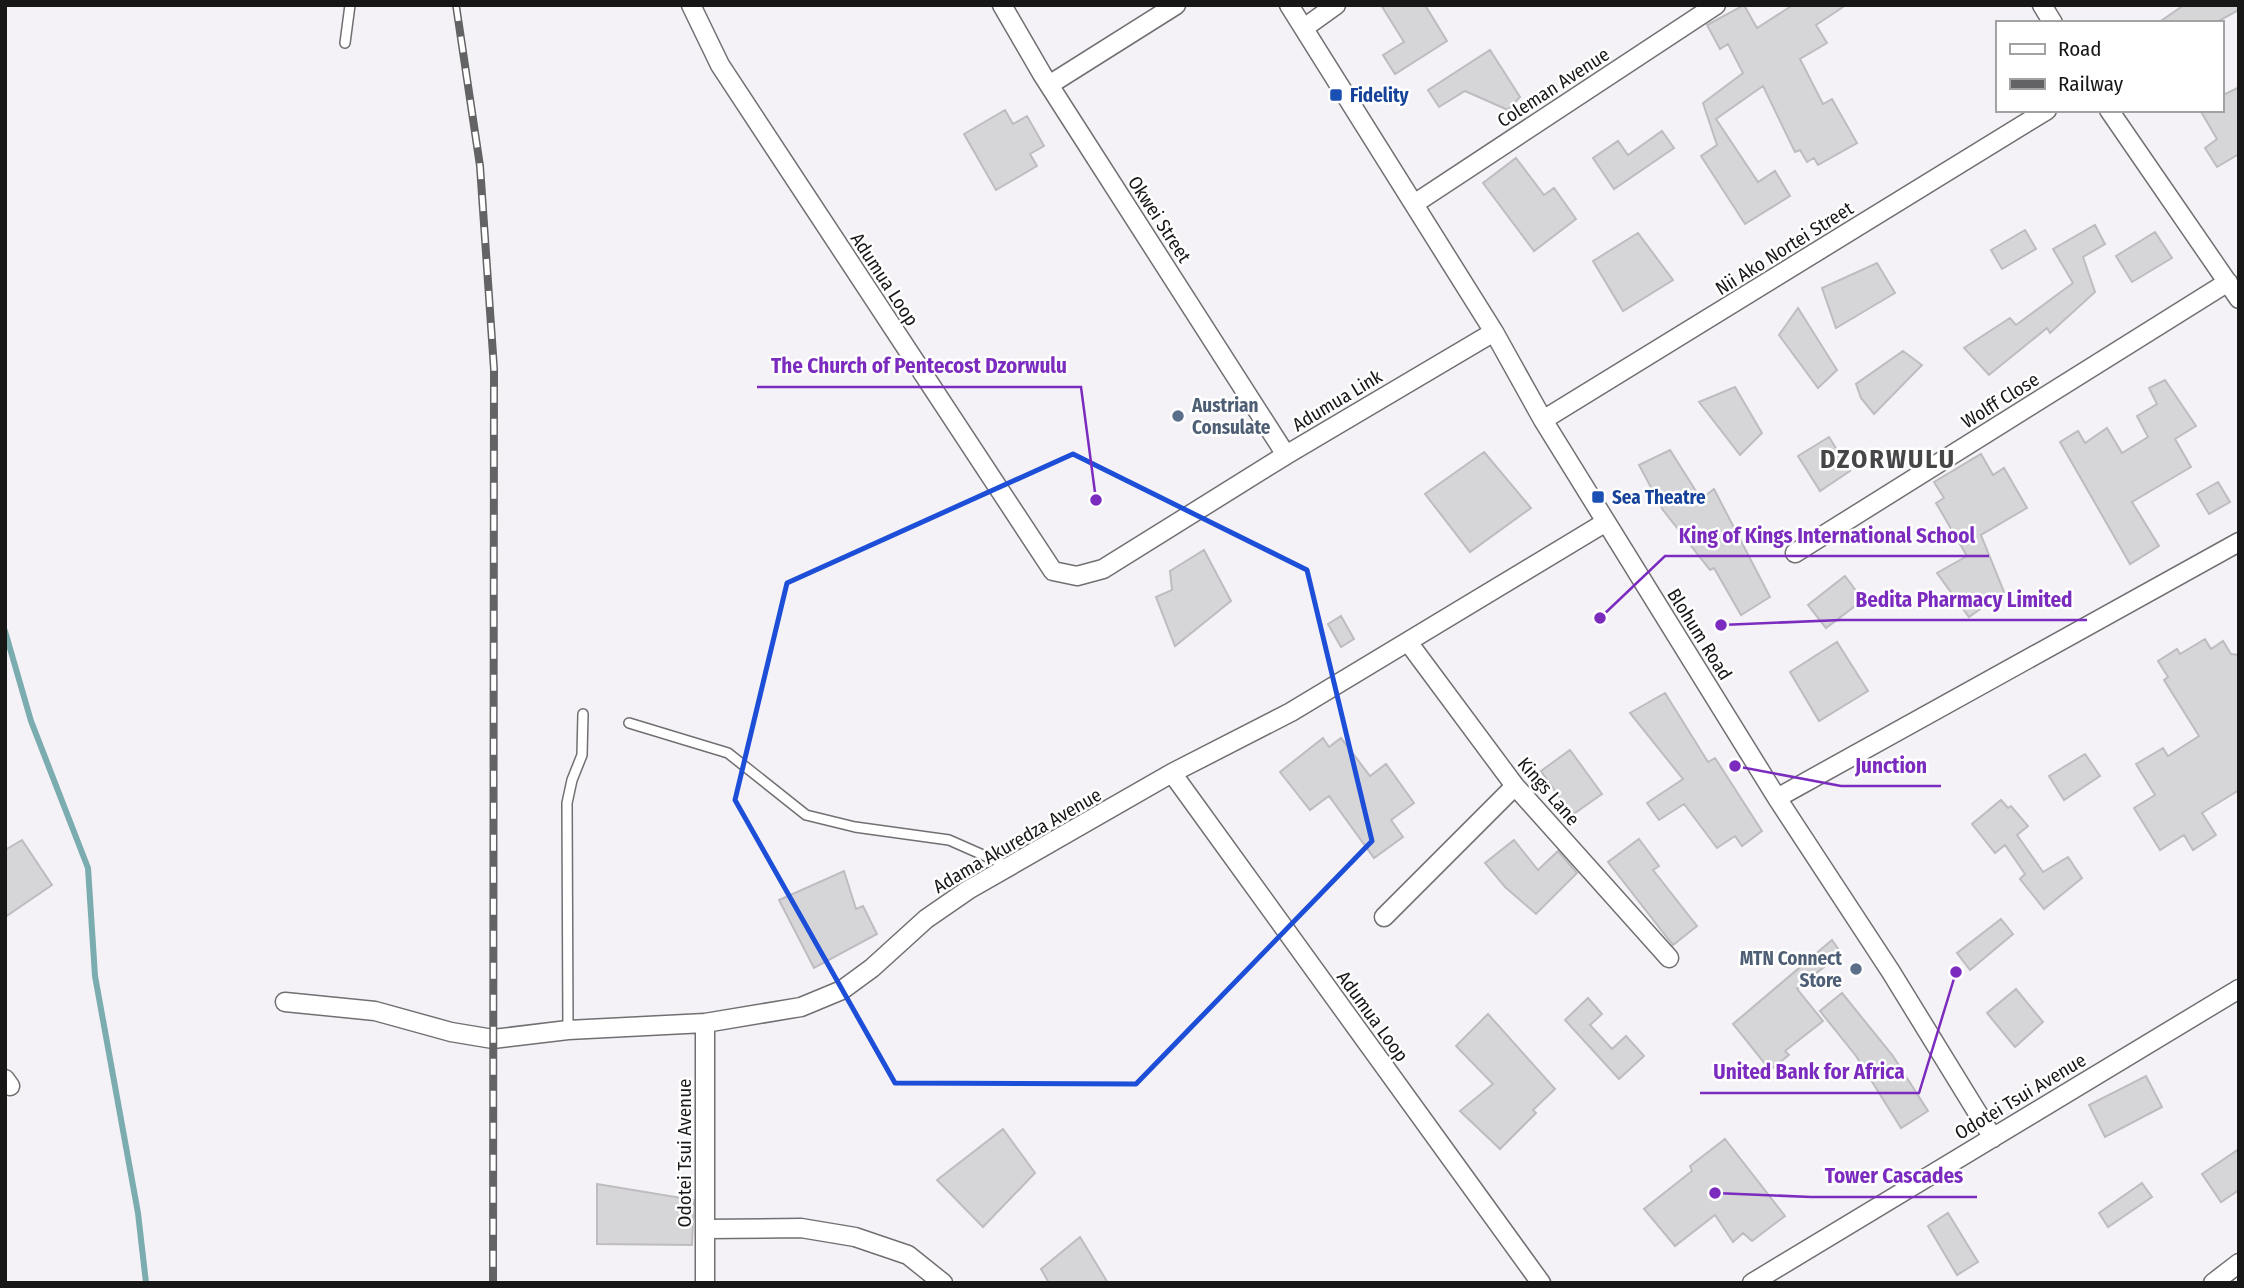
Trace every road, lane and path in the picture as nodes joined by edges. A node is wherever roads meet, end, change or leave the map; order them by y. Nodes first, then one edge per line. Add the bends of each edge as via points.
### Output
1 (350, 5) edge
2 (691, 5) edge
3 (1002, 5) edge
4 (1176, 5) edge
5 (1289, 5) edge
6 (1336, 5) edge
7 (1716, 5) edge
8 (2042, 5) edge
9 (2052, 21) edge
10 (1304, 29) junction
11 (345, 43) dead end
12 (1049, 85) junction
13 (2044, 112) edge
14 (2110, 112) edge
15 (1414, 204) junction
16 (2228, 282) junction
17 (2239, 299) edge
18 (1494, 332) junction
19 (1543, 420) junction
20 (1286, 454) junction
21 (1606, 522) junction
22 (2239, 542) edge
23 (1795, 553) dead end
24 (1053, 571) joint
25 (1408, 642) junction
26 (583, 714) dead end
27 (629, 723) dead end
28 (1172, 774) junction
29 (1515, 786) junction
30 (1777, 798) junction
31 (1010, 867) junction
32 (1384, 917) dead end
33 (1669, 958) dead end
34 (2239, 989) edge
35 (285, 1002) dead end
36 (705, 1023) junction
37 (568, 1030) junction
38 (1993, 1138) junction
39 (705, 1230) junction
40 (2239, 1263) edge
41 (705, 1283) edge
42 (943, 1283) edge
43 (1541, 1283) edge
44 (1752, 1283) edge
45 (2213, 1283) edge

1 - 11 lane
2 - 24 street, Adumua Loop via 720,65
3 - 12 street, Okwei Street
4 - 12 street
5 - 10 street, Blohum Road
6 - 10 street
7 - 15 street, Coleman Avenue
8 - 9 street
10 - 15 street, Blohum Road
12 - 20 street, Okwei Street
13 - 19 street, Nii Ako Nortei Street
14 - 16 street
15 - 18 street, Blohum Road
16 - 17 street
16 - 23 street, Wolff Close
18 - 19 street, Blohum Road
18 - 20 street, Adumua Link
19 - 21 street, Blohum Road
20 - 24 street, Adumua Link via 1102,569 1077,576
21 - 25 street, Adama Akuredza Avenue
21 - 30 street, Blohum Road
22 - 30 street
25 - 28 street, Adama Akuredza Avenue via 1291,712
25 - 29 street, Kings Lane
26 - 37 lane via 582,755 567,803
27 - 31 lane via 728,753 806,815 949,841
28 - 31 street, Adama Akuredza Avenue
28 - 43 street, Adumua Loop
29 - 32 street
29 - 33 street, Kings Lane
30 - 38 street, Blohum Road
31 - 36 street, Adama Akuredza Avenue via 926,919 842,990 801,1007
34 - 38 street, Odotei Tsui Avenue
35 - 37 street, Adama Akuredza Avenue via 375,1011 494,1039
36 - 37 street, Adama Akuredza Avenue
36 - 39 street, Odotei Tsui Avenue
38 - 44 street, Odotei Tsui Avenue
39 - 41 street, Odotei Tsui Avenue
39 - 42 street via 801,1228 855,1237 908,1255
40 - 45 street

